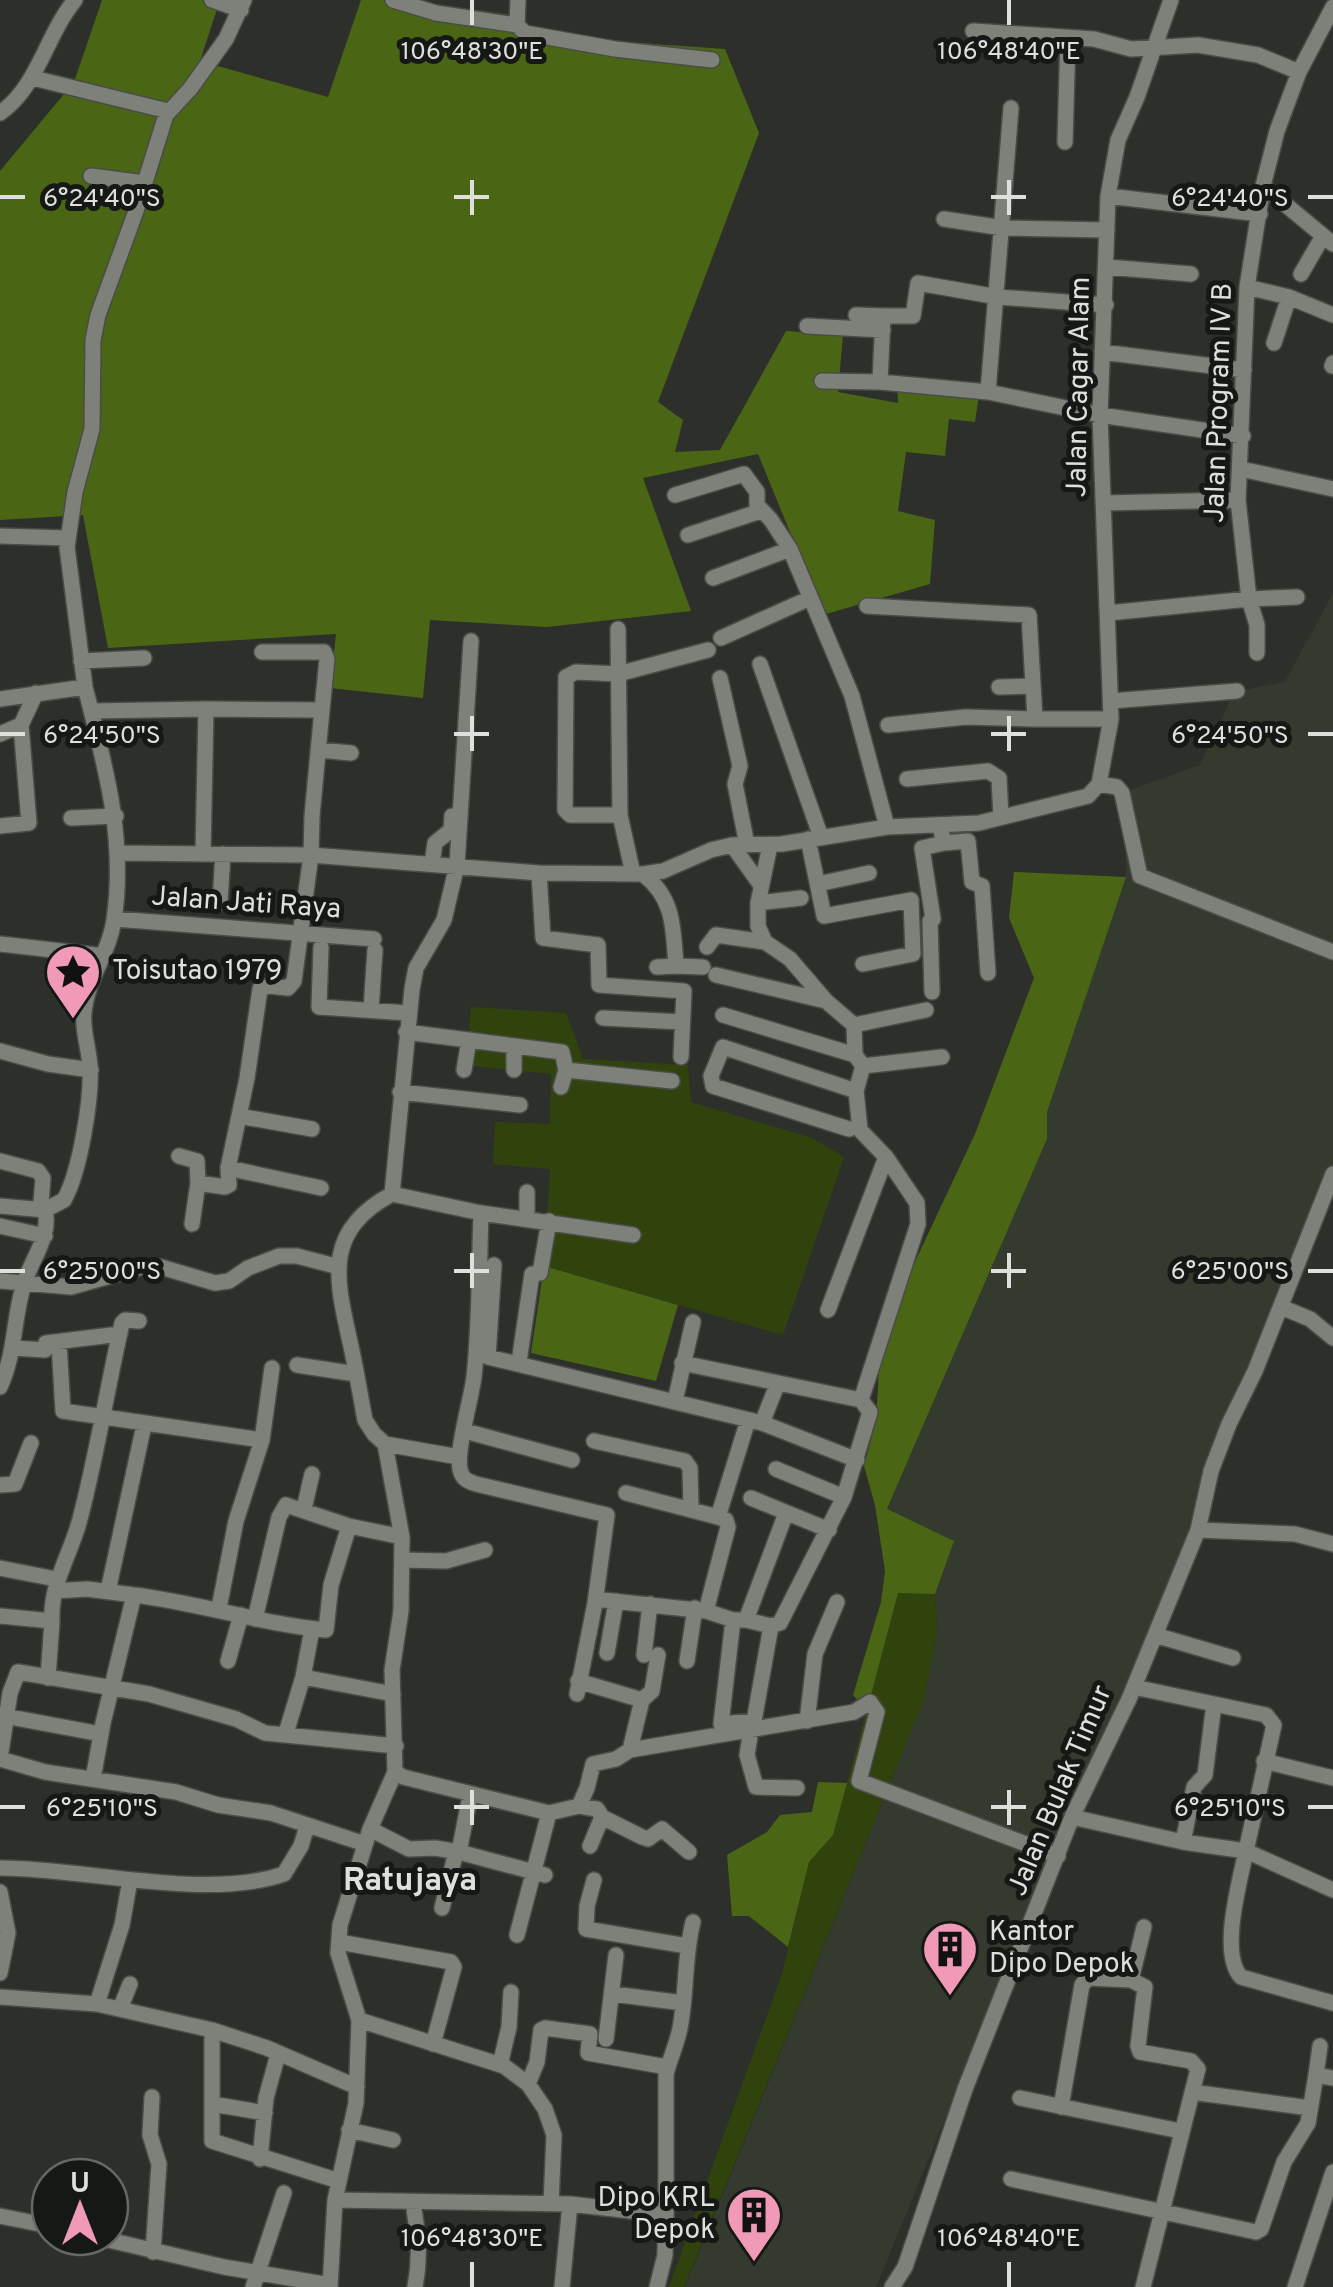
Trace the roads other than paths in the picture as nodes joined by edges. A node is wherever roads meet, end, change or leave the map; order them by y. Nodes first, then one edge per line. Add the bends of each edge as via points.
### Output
1 (75, 0) edge
2 (212, 0) edge
3 (394, 0) edge
4 (518, 0) edge
5 (1170, 0) edge
6 (243, 5) edge
7 (1333, 7) edge
8 (516, 26) junction
9 (973, 31) dead end
10 (1068, 36) junction
11 (1152, 48) junction
12 (712, 60) dead end
13 (1299, 72) junction
14 (33, 78) junction
15 (1010, 108) dead end
16 (168, 112) junction
17 (1, 115) edge
18 (1065, 142) dead end
19 (90, 176) dead end
20 (145, 183) junction
21 (1263, 186) junction
22 (1108, 196) junction
23 (1260, 214) junction
24 (944, 219) dead end
25 (1003, 228) junction
26 (1107, 230) junction
27 (1328, 240) edge
28 (1107, 267) junction
29 (1191, 274) dead end
30 (1301, 274) dead end
31 (1247, 287) junction
32 (998, 297) junction
33 (1289, 297) junction
34 (1106, 305) junction
35 (856, 315) dead end
36 (1333, 315) edge
37 (883, 323) junction
38 (806, 326) dead end
39 (1274, 343) dead end
40 (1102, 352) junction
41 (1244, 370) junction
42 (822, 381) dead end
43 (880, 382) junction
44 (988, 392) junction
45 (1100, 415) junction
46 (1243, 436) junction
47 (1240, 469) junction
48 (1333, 489) edge
49 (675, 495) dead end
50 (1238, 500) junction
51 (1103, 502) junction
52 (761, 511) junction
53 (688, 535) dead end
54 (0, 536) edge
55 (67, 538) junction
56 (790, 549) junction
57 (713, 578) dead end
58 (1297, 597) dead end
59 (808, 598) junction
60 (1249, 599) junction
61 (867, 606) dead end
62 (1108, 613) junction
63 (618, 629) dead end
64 (721, 638) dead end
65 (471, 641) dead end
66 (708, 650) dead end
67 (262, 652) dead end
68 (1257, 653) dead end
69 (144, 658) dead end
70 (464, 660) dead end
71 (81, 661) junction
72 (760, 664) dead end
73 (618, 674) junction
74 (720, 678) dead end
75 (1033, 686) junction
76 (85, 687) junction
77 (999, 687) dead end
78 (1237, 691) dead end
79 (36, 693) junction
80 (0, 699) edge
81 (1111, 702) junction
82 (206, 710) junction
83 (322, 710) junction
84 (91, 711) junction
85 (1035, 718) junction
86 (1111, 719) junction
87 (21, 725) junction
88 (888, 725) dead end
89 (0, 734) edge
90 (319, 750) junction
91 (351, 753) dead end
92 (906, 779) dead end
93 (1099, 784) junction
94 (620, 814) junction
95 (116, 816) junction
96 (1001, 817) junction
97 (71, 818) dead end
98 (0, 826) edge
99 (892, 826) junction
100 (940, 826) junction
101 (814, 838) junction
102 (944, 843) junction
103 (739, 845) junction
104 (770, 845) junction
105 (119, 853) junction
106 (204, 854) junction
107 (223, 854) junction
108 (311, 856) junction
109 (432, 864) junction
110 (457, 866) junction
111 (869, 872) dead end
112 (539, 873) junction
113 (638, 874) junction
114 (760, 884) junction
115 (818, 884) junction
116 (802, 898) dead end
117 (220, 902) dead end
118 (758, 903) junction
119 (114, 919) junction
120 (299, 931) junction
121 (765, 942) junction
122 (0, 944) edge
123 (707, 947) dead end
124 (321, 948) dead end
125 (1333, 952) edge
126 (105, 956) junction
127 (864, 964) dead end
128 (676, 966) junction
129 (657, 967) dead end
130 (988, 974) dead end
131 (932, 992) dead end
132 (826, 1001) junction
133 (371, 1010) junction
134 (926, 1010) dead end
135 (408, 1013) junction
136 (724, 1015) dead end
137 (603, 1018) dead end
138 (682, 1022) junction
139 (854, 1025) junction
140 (406, 1032) junction
141 (469, 1040) junction
142 (514, 1046) junction
143 (0, 1051) edge
144 (681, 1057) dead end
145 (942, 1057) dead end
146 (859, 1060) junction
147 (90, 1070) junction
148 (464, 1070) dead end
149 (514, 1070) dead end
150 (566, 1070) junction
151 (672, 1081) dead end
152 (561, 1087) dead end
153 (856, 1091) junction
154 (400, 1092) junction
155 (520, 1105) dead end
156 (239, 1116) junction
157 (312, 1129) dead end
158 (849, 1130) dead end
159 (180, 1156) dead end
160 (886, 1157) junction
161 (0, 1161) edge
162 (228, 1168) junction
163 (1333, 1174) edge
164 (198, 1183) junction
165 (321, 1188) dead end
166 (527, 1192) dead end
167 (392, 1194) junction
168 (0, 1206) edge
169 (45, 1210) junction
170 (481, 1212) junction
171 (527, 1217) junction
172 (548, 1221) junction
173 (192, 1224) dead end
174 (0, 1226) edge
175 (633, 1235) dead end
176 (44, 1236) junction
177 (494, 1264) dead end
178 (339, 1267) junction
179 (0, 1281) edge
180 (24, 1283) junction
181 (1281, 1307) junction
182 (828, 1310) dead end
183 (139, 1321) dead end
184 (692, 1322) dead end
185 (120, 1334) junction
186 (1333, 1338) edge
187 (59, 1343) junction
188 (13, 1348) junction
189 (519, 1362) junction
190 (682, 1363) junction
191 (297, 1365) dead end
192 (272, 1368) dead end
193 (356, 1374) junction
194 (778, 1385) junction
195 (0, 1387) edge
196 (861, 1400) junction
197 (675, 1401) junction
198 (104, 1416) junction
199 (755, 1422) junction
200 (144, 1425) junction
201 (466, 1432) junction
202 (262, 1440) junction
203 (594, 1441) dead end
204 (31, 1443) dead end
205 (384, 1444) junction
206 (460, 1457) junction
207 (572, 1460) dead end
208 (858, 1460) junction
209 (776, 1468) dead end
210 (312, 1474) dead end
211 (0, 1485) edge
212 (626, 1493) dead end
213 (844, 1496) junction
214 (751, 1498) dead end
215 (304, 1509) junction
216 (691, 1509) junction
217 (786, 1513) junction
218 (718, 1518) junction
219 (349, 1526) junction
220 (829, 1530) junction
221 (1198, 1530) junction
222 (402, 1537) junction
223 (1333, 1544) edge
224 (485, 1550) dead end
225 (402, 1560) junction
226 (0, 1568) edge
227 (56, 1585) junction
228 (108, 1592) junction
229 (134, 1595) junction
230 (837, 1602) dead end
231 (650, 1604) junction
232 (220, 1608) junction
233 (700, 1609) junction
234 (0, 1616) edge
235 (248, 1617) junction
236 (739, 1620) junction
237 (52, 1622) junction
238 (771, 1626) junction
239 (312, 1629) junction
240 (1155, 1634) junction
241 (607, 1653) dead end
242 (1233, 1658) dead end
243 (228, 1661) dead end
244 (687, 1662) dead end
245 (303, 1676) junction
246 (48, 1678) junction
247 (113, 1686) junction
248 (1134, 1687) junction
249 (393, 1694) junction
250 (642, 1700) junction
251 (1214, 1704) junction
252 (3, 1716) edge
253 (806, 1721) junction
254 (720, 1730) junction
255 (750, 1730) junction
256 (286, 1733) junction
257 (101, 1734) junction
258 (396, 1746) junction
259 (630, 1750) junction
260 (0, 1759) edge
261 (1264, 1760) junction
262 (395, 1772) junction
263 (1333, 1778) edge
264 (94, 1779) junction
265 (796, 1788) dead end
266 (470, 1796) junction
267 (579, 1806) junction
268 (548, 1813) junction
269 (602, 1817) junction
270 (1072, 1817) junction
271 (307, 1826) junction
272 (368, 1837) junction
273 (1183, 1842) junction
274 (590, 1846) dead end
275 (1246, 1851) junction
276 (458, 1852) junction
277 (689, 1852) dead end
278 (1053, 1855) junction
279 (0, 1868) edge
280 (539, 1873) junction
281 (130, 1880) junction
282 (594, 1880) dead end
283 (1333, 1890) edge
284 (0, 1892) edge
285 (442, 1908) dead end
286 (693, 1922) dead end
287 (1144, 1927) dead end
288 (518, 1935) dead end
289 (338, 1942) junction
290 (687, 1946) junction
291 (616, 1954) dead end
292 (0, 1974) edge
293 (1132, 1980) junction
294 (130, 1984) dead end
295 (511, 1992) dead end
296 (612, 1994) junction
297 (0, 1997) edge
298 (683, 2003) junction
299 (97, 2004) junction
300 (1333, 2004) edge
301 (120, 2009) junction
302 (359, 2020) junction
303 (212, 2030) junction
304 (606, 2040) dead end
305 (434, 2044) junction
306 (1320, 2046) dead end
307 (278, 2054) junction
308 (500, 2064) junction
309 (667, 2067) junction
310 (1316, 2075) junction
311 (1333, 2078) edge
312 (528, 2084) junction
313 (356, 2088) junction
314 (1192, 2092) junction
315 (152, 2097) dead end
316 (1020, 2098) dead end
317 (212, 2104) junction
318 (1061, 2107) junction
319 (1310, 2108) junction
320 (265, 2114) junction
321 (349, 2130) junction
322 (1180, 2131) junction
323 (393, 2140) dead end
324 (260, 2159) junction
325 (1333, 2172) edge
326 (1011, 2179) dead end
327 (339, 2181) junction
328 (284, 2194) dead end
329 (335, 2200) junction
330 (413, 2202) junction
331 (551, 2204) junction
332 (570, 2204) junction
333 (1163, 2210) junction
334 (666, 2215) junction
335 (0, 2216) edge
336 (30, 2222) edge
337 (130, 2246) edge
338 (153, 2252) junction
339 (255, 2279) edge
340 (895, 2284) edge
341 (330, 2286) edge
342 (415, 2287) edge
343 (562, 2287) edge
344 (657, 2287) edge
345 (914, 2287) edge
346 (1142, 2287) edge
347 (1295, 2287) edge

1 - 14 street
2 - 6 street
3 - 8 street
4 - 8 street
5 - 11 street, Jalan Cagar Alam
6 - 16 street via 196,82
7 - 13 street, Jalan Program IV B
8 - 12 street via 537,36
9 - 10 street
10 - 11 street
10 - 18 street
11 - 13 street via 1223,49
11 - 22 street, Jalan Cagar Alam via 1116,147
13 - 21 street, Jalan Program IV B
14 - 16 street
14 - 17 street
15 - 25 street
16 - 20 street
19 - 20 street
20 - 55 street via 94,328 92,429
21 - 23 street, Jalan Program IV B
21 - 27 street
22 - 23 street
22 - 26 street, Jalan Cagar Alam
23 - 31 street, Jalan Program IV B
24 - 25 street
25 - 26 street
25 - 32 street
26 - 28 street, Jalan Cagar Alam
27 - 30 street
28 - 29 street
28 - 34 street, Jalan Cagar Alam
31 - 33 street
31 - 41 street, Jalan Program IV B
32 - 34 street
32 - 37 street via 918,283 912,322
32 - 44 street
33 - 36 street
33 - 39 street
34 - 40 street, Jalan Cagar Alam
35 - 37 street
37 - 38 street
37 - 43 street
40 - 41 street
40 - 45 street, Jalan Cagar Alam
41 - 46 street, Jalan Program IV B
42 - 43 street
43 - 44 street
44 - 45 street
45 - 46 street
45 - 51 street, Jalan Cagar Alam
46 - 47 street, Jalan Program IV B
47 - 48 street
47 - 50 street, Jalan Program IV B
49 - 52 street via 744,474
50 - 51 street
50 - 60 street, Jalan Program IV B
51 - 62 street, Jalan Cagar Alam
52 - 53 street
52 - 56 street
54 - 55 street
55 - 71 street
56 - 57 street
56 - 59 street
58 - 60 street
59 - 64 street
59 - 99 street via 852,696
60 - 62 street
60 - 68 street, Jalan Program IV B
61 - 75 street via 1030,614
62 - 81 street, Jalan Cagar Alam
63 - 73 street
65 - 110 street
66 - 73 street
67 - 83 street via 324,652
69 - 71 street
70 - 109 street via 451,830 435,843
71 - 76 street
72 - 101 street
73 - 94 street
73 - 94 street via 566,677 565,806 570,815
74 - 103 street via 740,766
75 - 77 street
75 - 85 street
76 - 79 street
76 - 84 street
78 - 81 street
79 - 80 street
79 - 87 street
81 - 86 street, Jalan Cagar Alam
82 - 83 street
82 - 84 street
82 - 106 street
83 - 90 street
84 - 95 street
85 - 86 street
85 - 88 street
86 - 93 street, Jalan Cagar Alam
87 - 89 street
87 - 98 street via 29,823
90 - 91 street
90 - 108 street
92 - 96 street via 988,771 999,778
93 - 96 street via 1080,799
93 - 125 street via 1117,787 1140,876
94 - 113 street
95 - 97 street
95 - 105 street
96 - 100 street
99 - 100 street
99 - 101 street
100 - 102 street
101 - 104 street
101 - 115 street
102 - 130 street via 968,842 972,882 982,886
102 - 131 street via 922,848 934,919
103 - 104 street
103 - 113 street
103 - 114 street
104 - 114 street
105 - 106 street
105 - 119 street
106 - 107 street
107 - 108 street
107 - 117 street
108 - 109 street
108 - 120 street
109 - 110 street
110 - 112 street
110 - 135 street via 444,920 416,968
111 - 115 street
112 - 113 street
112 - 138 street via 544,938 598,945 602,986 682,989
113 - 128 street via 660,890 672,911
114 - 118 street
115 - 127 street via 824,916 910,900 913,954
116 - 118 street
118 - 121 street
119 - 120 street, Jalan Jati Raya
119 - 126 street
120 - 133 street, Jalan Jati Raya via 375,944
120 - 156 street via 292,986 264,986 258,994
121 - 123 street via 722,934
121 - 132 street via 790,959
122 - 126 street
124 - 133 street via 319,1006
126 - 147 street via 92,975 84,1015
128 - 129 street
128 - 132 street
132 - 139 street
133 - 135 street
134 - 139 street
135 - 140 street
136 - 146 street
137 - 138 street
138 - 144 street
139 - 146 street
140 - 141 street
140 - 154 street
141 - 142 street
141 - 148 street
142 - 149 street
142 - 150 street via 562,1052
143 - 147 street
145 - 146 street
146 - 153 street
147 - 169 street via 70,1188 64,1200
150 - 151 street
150 - 152 street
153 - 158 street via 723,1048 712,1076 713,1086
153 - 160 street via 860,1130
154 - 155 street
154 - 167 street
156 - 157 street
156 - 162 street
159 - 164 street via 198,1161
160 - 182 street
160 - 196 street via 917,1204 918,1224
161 - 169 street via 38,1171
162 - 164 street via 228,1186
162 - 165 street
163 - 181 street, Jalan Bulak Timur
164 - 173 street
166 - 171 street
167 - 170 street
167 - 178 street via 348,1230
168 - 169 street
169 - 176 street
170 - 171 street
170 - 201 street
171 - 172 street
172 - 175 street
172 - 189 street
174 - 176 street
176 - 180 street
177 - 189 street via 486,1354
178 - 180 street via 279,1256 215,1284 160,1267 71,1287
178 - 193 street
179 - 180 street
180 - 188 street
181 - 186 street
181 - 221 street, Jalan Bulak Timur via 1228,1424
183 - 185 street via 125,1320
184 - 190 street
185 - 187 street
185 - 198 street
187 - 188 street via 46,1343 45,1350
187 - 198 street via 62,1410
188 - 195 street
189 - 197 street
190 - 194 street
190 - 197 street
191 - 193 street
192 - 202 street
193 - 205 street via 366,1420
194 - 196 street
194 - 199 street
196 - 208 street via 870,1412
197 - 199 street
198 - 200 street
198 - 227 street via 71,1552
199 - 208 street
199 - 218 street
200 - 202 street
200 - 228 street
201 - 206 street
201 - 207 street
202 - 232 street via 236,1521
203 - 216 street via 684,1461
204 - 211 street via 18,1480
205 - 206 street
205 - 222 street
206 - 250 street via 465,1480 606,1515 578,1688
208 - 213 street
209 - 213 street
210 - 215 street
212 - 216 street
213 - 220 street
214 - 217 street
215 - 219 street
215 - 235 street via 286,1504
216 - 218 street
217 - 220 street
217 - 236 street
218 - 233 street via 728,1527
219 - 222 street
219 - 239 street via 326,1630
220 - 238 street via 780,1622
221 - 223 street via 1295,1534
221 - 240 street, Jalan Bulak Timur
222 - 225 street
224 - 225 street via 446,1561
225 - 249 street
226 - 227 street
227 - 228 street
227 - 237 street
228 - 229 street
229 - 232 street
229 - 247 street
230 - 253 street via 815,1654
231 - 233 street
231 - 241 street via 610,1600
231 - 250 street via 652,1691
232 - 235 street
233 - 236 street
233 - 244 street
234 - 237 street
235 - 239 street
235 - 243 street
236 - 238 street
236 - 254 street
237 - 246 street
238 - 254 street via 754,1721
239 - 245 street
240 - 242 street
240 - 248 street, Jalan Bulak Timur
245 - 249 street
245 - 256 street
246 - 247 street
246 - 252 street via 18,1672
247 - 256 street via 265,1733
247 - 257 street
248 - 251 street
248 - 270 street, Jalan Bulak Timur
249 - 258 street
250 - 259 street
251 - 261 street via 1272,1720
251 - 273 street via 1205,1775 1194,1787
252 - 257 street
252 - 260 street
253 - 255 street
253 - 278 street via 854,1712 870,1702 875,1721 860,1781
254 - 255 street
254 - 259 street
255 - 265 street via 747,1755 756,1788
256 - 258 street
257 - 264 street
258 - 262 street
259 - 267 street via 592,1764
260 - 264 street
261 - 263 street
261 - 275 street
262 - 266 street
262 - 272 street
264 - 271 street
266 - 268 street
266 - 276 street
267 - 268 street
267 - 269 street via 597,1809
268 - 280 street
269 - 274 street
269 - 277 street via 648,1839 662,1829
270 - 273 street
270 - 278 street, Jalan Bulak Timur
271 - 272 street
271 - 281 street via 284,1874 260,1882
272 - 276 street
272 - 289 street
273 - 275 street
275 - 283 street
275 - 300 street via 1234,1911 1234,1970
276 - 280 street
276 - 285 street
278 - 340 street, Jalan Bulak Timur
279 - 281 street
280 - 288 street
281 - 299 street
282 - 290 street via 586,1929
284 - 292 street via 8,1933
286 - 290 street
287 - 293 street
289 - 302 street
289 - 305 street via 451,1962
290 - 298 street
291 - 296 street
293 - 314 street via 1145,1988 1140,2052 1196,2064
293 - 318 street via 1088,1978 1082,1985
294 - 301 street
295 - 308 street
296 - 298 street
296 - 304 street
297 - 299 street
298 - 309 street
299 - 301 street
301 - 303 street
302 - 305 street
302 - 313 street
303 - 307 street
303 - 317 street
305 - 308 street
306 - 310 street
307 - 313 street
307 - 320 street
308 - 312 street
309 - 312 street via 588,2053 590,2034 542,2028
309 - 334 street
310 - 311 street
310 - 319 street
312 - 331 street via 554,2135
313 - 321 street
314 - 319 street
314 - 322 street
315 - 338 street via 150,2135 159,2164
316 - 318 street
317 - 320 street
317 - 324 street via 212,2142
318 - 322 street
319 - 333 street via 1261,2229 1251,2233
320 - 324 street
321 - 323 street
321 - 327 street
322 - 333 street
324 - 327 street
325 - 347 street
326 - 333 street
327 - 329 street
328 - 339 street
329 - 330 street
329 - 341 street
330 - 331 street
330 - 342 street via 422,2256
331 - 332 street
332 - 334 street
332 - 343 street
333 - 346 street
334 - 344 street
335 - 336 street
337 - 338 street
338 - 339 street
339 - 341 street
340 - 345 street

